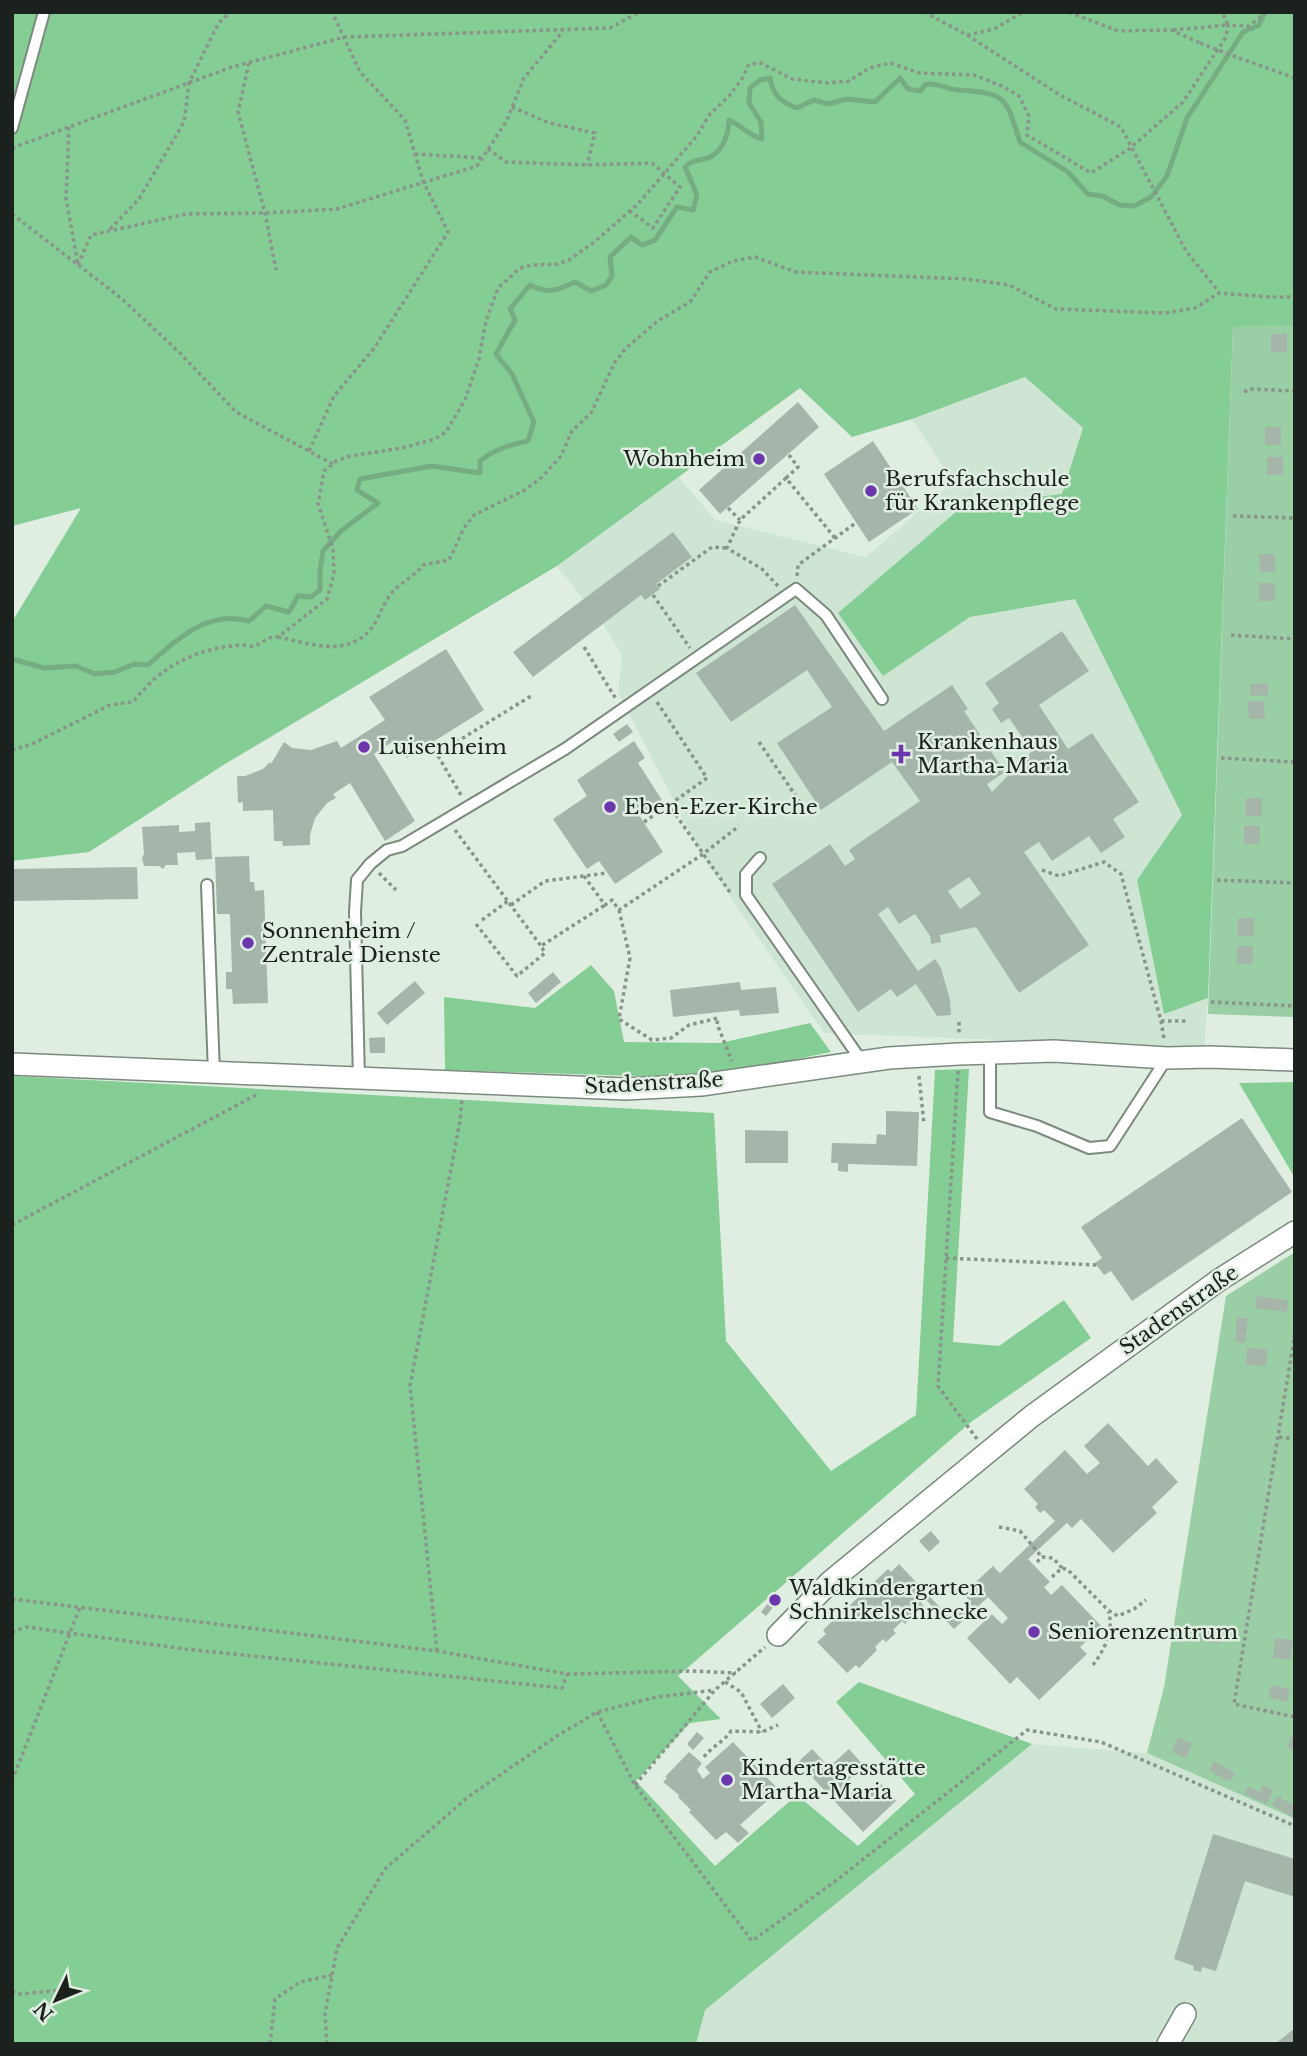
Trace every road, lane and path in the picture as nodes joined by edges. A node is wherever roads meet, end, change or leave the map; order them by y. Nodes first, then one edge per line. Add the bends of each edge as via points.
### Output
1 (44, 12) edge
2 (230, 12) edge
3 (332, 12) edge
4 (639, 12) edge
5 (924, 12) edge
6 (1023, 12) edge
7 (1069, 12) edge
8 (1222, 12) edge
9 (1266, 13) edge
10 (1228, 25) junction
11 (564, 29) junction
12 (1171, 30) junction
13 (967, 35) junction
14 (345, 37) junction
15 (249, 63) junction
16 (1295, 78) edge
17 (189, 83) junction
18 (512, 107) junction
19 (69, 127) junction
20 (12, 128) edge
21 (1133, 145) junction
22 (12, 148) edge
23 (488, 149) junction
24 (415, 154) junction
25 (482, 158) junction
26 (587, 165) junction
27 (665, 173) junction
28 (423, 181) junction
29 (630, 211) junction
30 (265, 213) junction
31 (12, 214) edge
32 (110, 229) junction
33 (78, 265) junction
34 (276, 270) dead end
35 (1219, 293) junction
36 (1295, 297) edge
37 (1295, 391) edge
38 (1244, 392) dead end
39 (309, 451) junction
40 (789, 455) dead end
41 (333, 464) junction
42 (786, 478) junction
43 (728, 508) dead end
44 (1233, 516) dead end
45 (1295, 518) edge
46 (740, 520) junction
47 (856, 522) dead end
48 (835, 538) junction
49 (727, 548) junction
50 (658, 586) dead end
51 (791, 592) junction
52 (653, 595) dead end
53 (1231, 635) dead end
54 (278, 637) junction
55 (1295, 639) edge
56 (584, 647) dead end
57 (697, 657) junction
58 (650, 691) junction
59 (531, 696) dead end
60 (882, 699) dead end
61 (622, 709) junction
62 (759, 742) dead end
63 (12, 750) edge
64 (1221, 758) dead end
65 (1295, 762) edge
66 (668, 805) dead end
67 (802, 805) dead end
68 (467, 807) junction
69 (448, 819) junction
70 (739, 826) dead end
71 (760, 858) dead end
72 (370, 864) junction
73 (1042, 870) dead end
74 (607, 873) dead end
75 (584, 876) junction
76 (1217, 880) dead end
77 (1295, 883) edge
78 (207, 885) dead end
79 (396, 890) dead end
80 (508, 901) junction
81 (511, 905) junction
82 (605, 905) junction
83 (619, 910) junction
84 (482, 920) dead end
85 (476, 925) dead end
86 (541, 946) junction
87 (1211, 1002) dead end
88 (1295, 1006) edge
89 (719, 1012) dead end
90 (718, 1018) junction
91 (1161, 1021) junction
92 (1189, 1021) dead end
93 (959, 1054) junction
94 (990, 1054) junction
95 (1167, 1058) junction
96 (1295, 1060) edge
97 (863, 1063) junction
98 (12, 1064) edge
99 (214, 1073) junction
100 (290, 1076) junction
101 (750, 1077) junction
102 (359, 1080) junction
103 (464, 1083) junction
104 (922, 1099) dead end
105 (924, 1124) dead end
106 (12, 1225) edge
107 (1295, 1233) edge
108 (946, 1258) junction
109 (1097, 1265) dead end
110 (1295, 1333) edge
111 (1279, 1437) junction
112 (1295, 1439) edge
113 (986, 1452) junction
114 (999, 1527) dead end
115 (1042, 1557) junction
116 (1037, 1562) dead end
117 (1062, 1568) junction
118 (1052, 1577) dead end
119 (12, 1599) edge
120 (1146, 1600) dead end
121 (80, 1607) junction
122 (1108, 1610) junction
123 (12, 1632) edge
124 (69, 1633) junction
125 (778, 1635) joint
126 (437, 1651) junction
127 (1093, 1665) dead end
128 (736, 1673) junction
129 (567, 1674) junction
130 (725, 1682) junction
131 (715, 1690) junction
132 (597, 1712) junction
133 (1295, 1717) edge
134 (778, 1725) dead end
135 (762, 1732) junction
136 (705, 1757) dead end
137 (12, 1781) edge
138 (635, 1786) junction
139 (1295, 1826) edge
140 (332, 1975) junction
141 (82, 1988) dead end
142 (12, 1991) edge
143 (1185, 2014) dead end
144 (270, 2044) edge
145 (327, 2044) edge
146 (1168, 2044) edge

1 - 20 lane
2 - 17 path via 218,24
3 - 14 path
4 - 11 path via 610,28
5 - 13 path
6 - 13 path via 993,29
7 - 12 path via 1118,31
8 - 10 path
9 - 10 path via 1250,26
10 - 12 path
10 - 21 path via 1226,37 1183,102
11 - 14 path
11 - 18 path via 524,78
12 - 16 path, bridge
13 - 21 path via 1121,127
14 - 15 path
14 - 24 path via 360,72 405,120
15 - 17 path
15 - 30 path via 238,112
17 - 19 path
17 - 32 path via 184,122 139,199
18 - 23 path
18 - 26 path via 549,123 596,133
19 - 22 path
19 - 33 path via 66,199
21 - 27 path via 1091,173 1027,135 1029,116 1019,96 974,75 919,73 891,63 869,68 849,81 828,83 792,79 761,63 749,64 742,79
21 - 35 path via 1186,251
23 - 25 path
23 - 26 path via 506,162
24 - 25 path
24 - 28 path
25 - 28 path via 477,166
26 - 27 path via 652,163
27 - 29 path
27 - 29 path via 680,187 653,228
28 - 30 path via 337,209
28 - 39 path via 447,232 374,347 334,396
29 - 41 path via 569,260 520,268 499,289 465,400 446,432 425,442 350,456
30 - 32 path via 186,214
30 - 34 path
31 - 33 path
32 - 33 path via 91,235
33 - 39 path via 178,351 236,412
35 - 36 path
35 - 54 path via 1195,308 1164,313 1055,309 1009,285 796,272 755,257 733,261 710,272 690,302 626,348 591,413 572,431 561,456 542,477 474,515 449,560 423,565 389,596 369,631 354,643 333,648
37 - 38 path
39 - 41 path
40 - 42 path via 798,467
41 - 54 path via 324,471 318,504 332,546 334,575 327,599
42 - 46 path
42 - 48 path
43 - 46 path
44 - 45 path
46 - 49 path
47 - 48 path
48 - 51 path via 798,565
49 - 50 path via 712,547
49 - 51 path
51 - 57 lane
51 - 60 lane via 826,615
52 - 57 path
53 - 55 path
54 - 63 path via 176,662 133,702 110,705
56 - 61 path
57 - 58 lane
58 - 61 lane
58 - 66 path via 707,778
59 - 68 path via 437,754
61 - 68 lane
62 - 67 path
64 - 65 path
68 - 69 lane
69 - 72 lane via 387,850
69 - 80 path
70 - 83 path
71 - 97 lane via 746,874 746,895
72 - 79 path
72 - 102 lane via 357,880 355,912
73 - 91 path via 1059,876 1104,862 1121,874
74 - 75 path
75 - 81 path via 545,881
75 - 82 path
76 - 77 path
78 - 99 lane
80 - 81 path
80 - 84 path
81 - 86 path
82 - 83 path via 612,900
82 - 86 path
83 - 90 path via 630,958 619,1019 652,1040 671,1038 689,1024
85 - 86 path via 517,976 545,953
87 - 88 path
89 - 90 path
90 - 101 path via 730,1060
91 - 92 path
91 - 95 path
93 - 94 street, Stadenstraße
93 - 97 street, Stadenstraße
93 - 108 path
94 - 95 street, Stadenstraße via 1054,1051
94 - 95 lane via 990,1112 1089,1148 1110,1146
95 - 96 street, Stadenstraße
97 - 101 street, Stadenstraße
98 - 99 street, Stadenstraße
99 - 100 street, Stadenstraße
100 - 102 street, Stadenstraße
100 - 106 path
101 - 103 street, Stadenstraße via 626,1089
102 - 103 street, Stadenstraße
103 - 126 path via 410,1387
104 - 105 path
107 - 113 street, Stadenstraße via 1219,1280
108 - 109 path
108 - 113 path via 938,1386
110 - 111 path
111 - 112 path
111 - 133 path via 1234,1704
113 - 125 street, Stadenstraße via 831,1581
114 - 115 path via 1020,1531
115 - 116 path
115 - 117 path via 1053,1558
117 - 118 path
117 - 122 path
119 - 121 path
120 - 122 path via 1118,1616
121 - 124 path
121 - 126 path
122 - 127 path via 1112,1621
123 - 124 path via 26,1628
124 - 129 path via 562,1688
124 - 137 path
125 - 128 path
126 - 129 path
128 - 129 path
128 - 130 path
130 - 131 path
130 - 135 path via 741,1692
131 - 132 path via 657,1697
131 - 138 path
132 - 138 path
132 - 140 path via 468,1797 385,1869 337,1948
134 - 135 path
135 - 136 path via 730,1731
138 - 139 path via 751,1941 837,1880 1027,1730 1101,1742
140 - 144 path via 300,1982 275,1999
140 - 145 path via 325,2014
141 - 142 path
143 - 146 street

